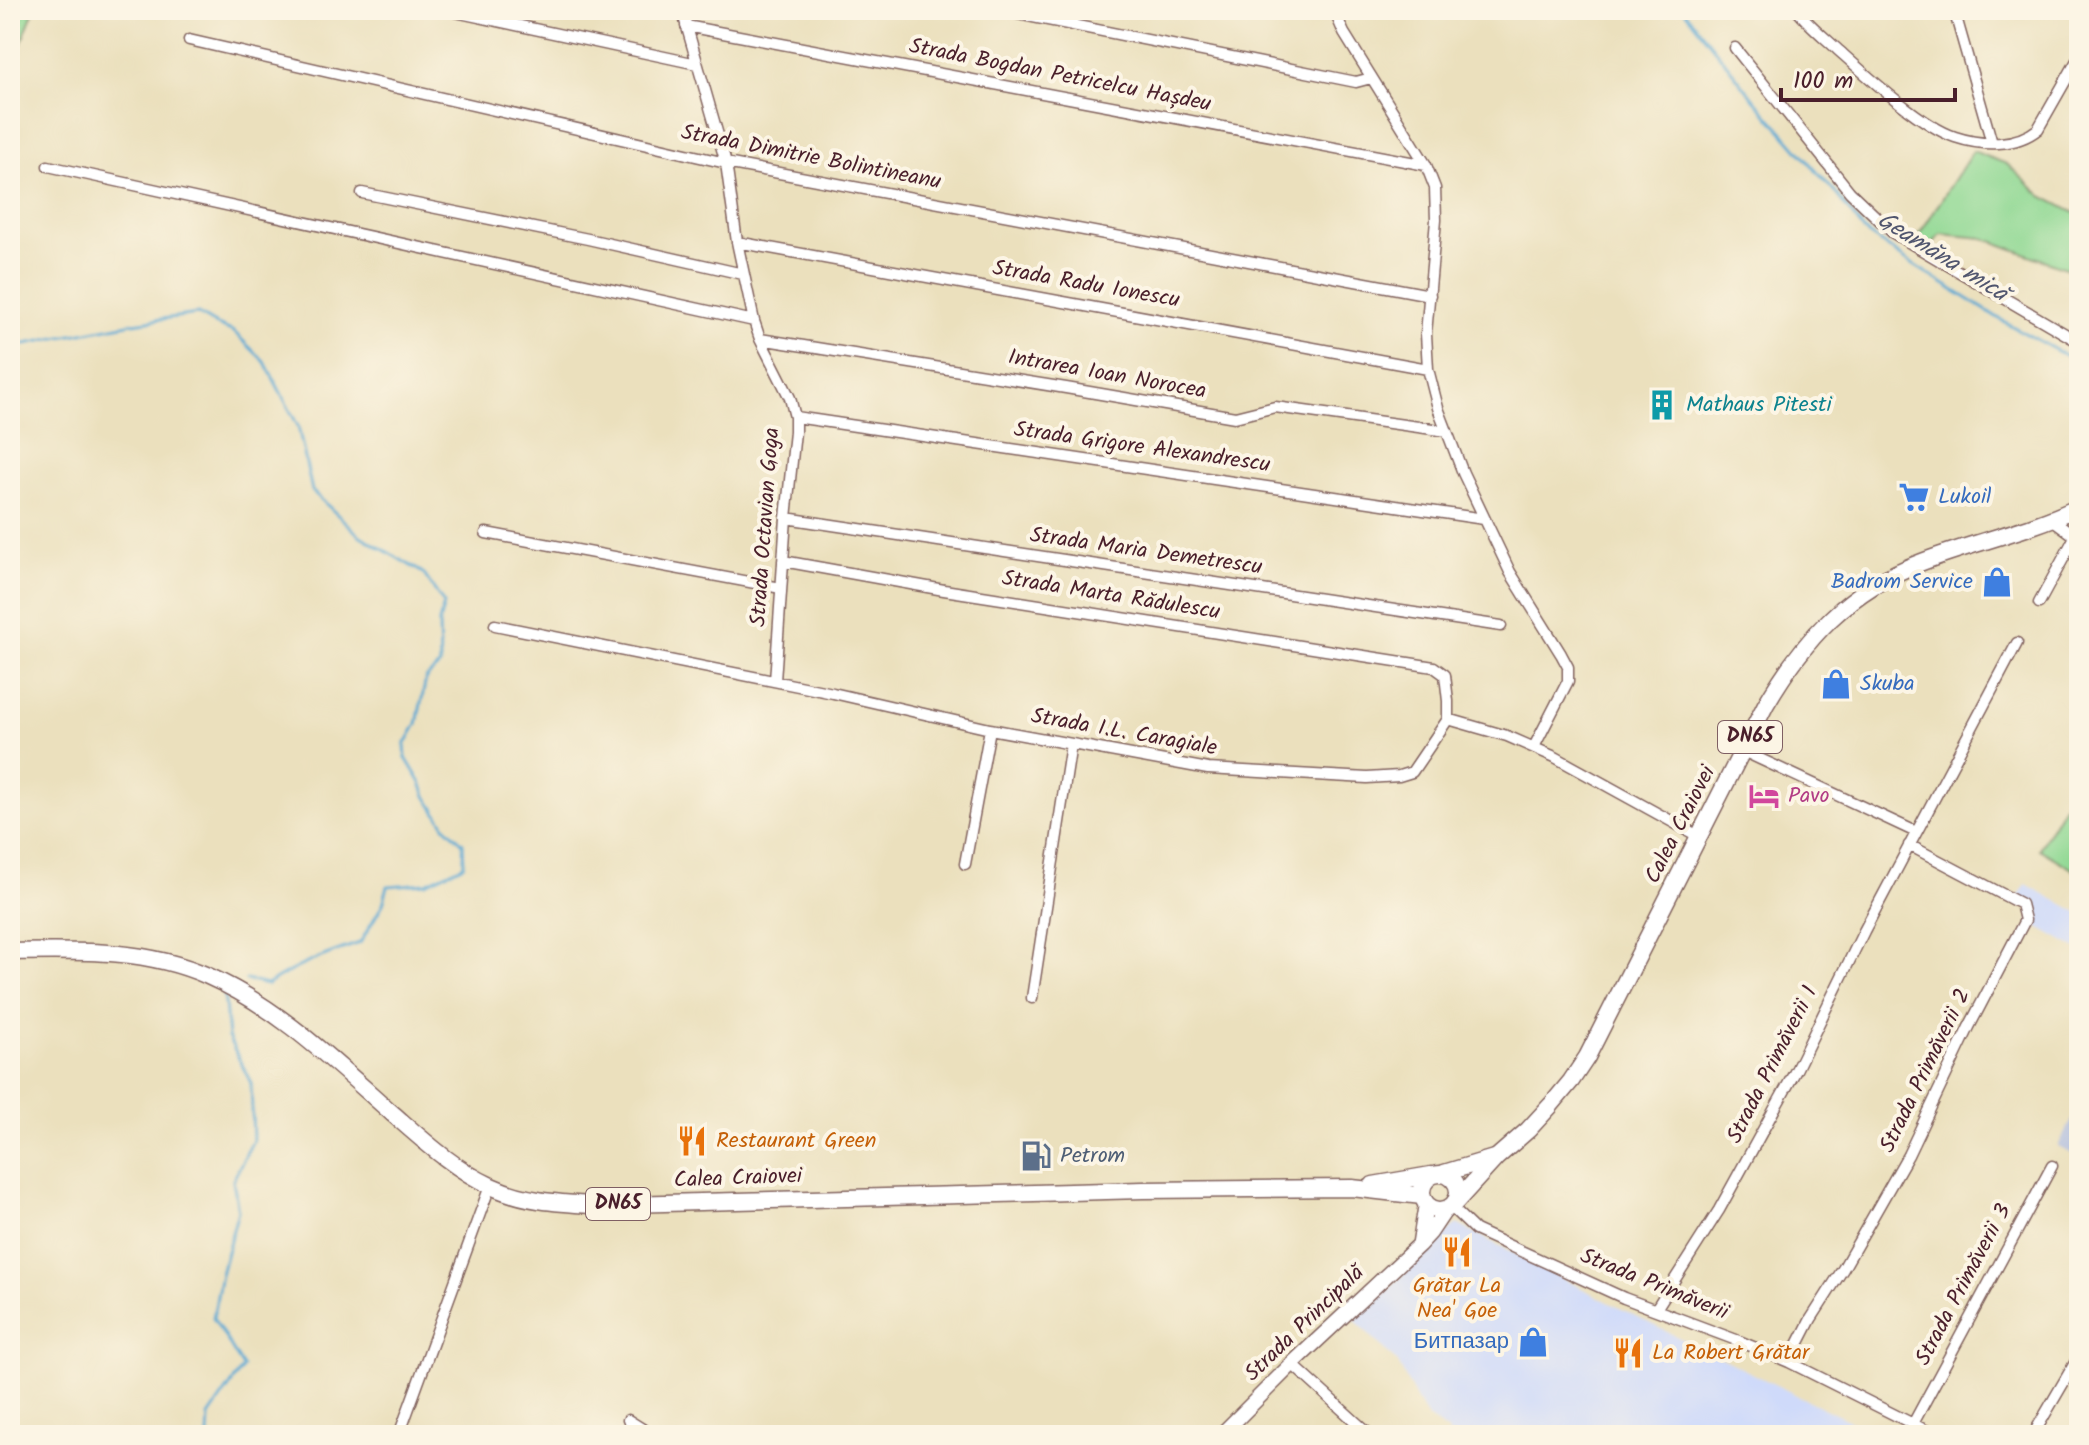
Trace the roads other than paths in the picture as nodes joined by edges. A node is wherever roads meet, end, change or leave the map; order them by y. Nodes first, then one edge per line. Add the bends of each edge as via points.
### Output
1 (446, 10) edge
2 (682, 10) edge
3 (998, 10) edge
4 (1334, 10) edge
5 (1797, 10) edge
6 (1954, 10) edge
7 (686, 26) junction
8 (189, 40) dead end
9 (1735, 48) dead end
10 (2079, 57) edge
11 (697, 64) junction
12 (1371, 78) junction
13 (1992, 143) junction
14 (726, 163) junction
15 (1426, 165) junction
16 (48, 166) dead end
17 (362, 193) dead end
18 (737, 242) junction
19 (743, 274) junction
20 (1430, 295) junction
21 (754, 321) junction
22 (760, 339) junction
23 (2079, 342) edge
24 (1428, 369) junction
25 (795, 417) junction
26 (1447, 431) junction
27 (2079, 507) edge
28 (786, 518) junction
29 (1484, 519) junction
30 (2052, 519) junction
31 (486, 533) dead end
32 (2077, 538) edge
33 (783, 561) junction
34 (781, 588) junction
35 (2039, 603) dead end
36 (495, 625) dead end
37 (1501, 626) dead end
38 (2017, 643) dead end
39 (775, 681) junction
40 (1448, 719) junction
41 (990, 729) junction
42 (1071, 744) junction
43 (1534, 747) junction
44 (1743, 751) junction
45 (1916, 832) junction
46 (1700, 837) junction
47 (1909, 845) junction
48 (965, 864) dead end
49 (10, 952) edge
50 (1032, 998) dead end
51 (1496, 1158) junction
52 (2052, 1166) dead end
53 (1438, 1174) junction
54 (490, 1186) junction
55 (1352, 1188) junction
56 (1424, 1200) junction
57 (1450, 1207) junction
58 (1419, 1245) junction
59 (1656, 1309) junction
60 (2079, 1356) edge
61 (1789, 1362) junction
62 (1292, 1364) junction
63 (628, 1420) dead end
64 (1913, 1424) junction
65 (1366, 1434) edge
66 (399, 1435) edge
67 (652, 1435) edge
68 (1221, 1435) edge
69 (1907, 1435) edge
70 (1935, 1435) edge
71 (2033, 1435) edge

1 - 11 street
2 - 7 street, Strada Octavian Goga
3 - 12 street via 1356,82
4 - 12 street
5 - 13 street via 1854,64 1934,127 1954,137
6 - 13 street
7 - 11 street, Strada Octavian Goga
7 - 15 street, Strada Bogdan Petricelcu Hașdeu
8 - 14 street, Strada Dimitrie Bolintineanu
9 - 23 street via 1850,192 1893,233
10 - 13 street via 2038,129 2018,141
11 - 14 street, Strada Octavian Goga
12 - 15 street
14 - 18 street, Strada Octavian Goga
14 - 20 street, Strada Dimitrie Bolintineanu
15 - 20 street via 1435,188 1436,220
16 - 21 street
17 - 19 street
18 - 19 street, Strada Octavian Goga
18 - 24 street, Strada Radu Ionescu
19 - 21 street, Strada Octavian Goga
20 - 24 street
21 - 22 street, Strada Octavian Goga
22 - 25 street, Strada Octavian Goga
22 - 26 street, Intrarea Ioan Norocea via 1235,417 1275,407
24 - 26 street
25 - 28 street, Strada Octavian Goga
25 - 29 street, Strada Grigore Alexandrescu
26 - 29 street
27 - 30 main road, Calea Craiovei / DN65
28 - 33 street, Strada Octavian Goga
28 - 37 street, Strada Maria Demetrescu
29 - 43 street via 1568,667 1568,681
30 - 32 street
30 - 44 main road, Calea Craiovei / DN65 via 1915,564 1847,604 1787,669
31 - 34 street
32 - 35 street
33 - 34 street, Strada Octavian Goga
33 - 40 street, Strada Marta Rădulescu via 1434,667 1445,675
34 - 39 street, Strada Octavian Goga
36 - 39 street, Strada I.L. Caragiale
38 - 45 street, Strada Primăverii 1
39 - 41 street, Strada I.L. Caragiale
40 - 42 street, Strada I.L. Caragiale via 1412,772 1399,776 1208,769
40 - 43 street
41 - 42 street, Strada I.L. Caragiale
41 - 48 street
42 - 50 street
43 - 46 street
44 - 45 street
44 - 46 main road, Calea Craiovei / DN65
45 - 47 street, Strada Primăverii 1
46 - 51 main road, Calea Craiovei / DN65 via 1587,1057 1551,1105
47 - 59 street, Strada Primăverii 1 via 1746,1163
47 - 61 street, Strada Primăverii 2 via 2021,904 2025,920 1908,1155
49 - 54 main road, Calea Craiovei / DN65 via 132,955 208,976 283,1019 445,1158
51 - 53 main road, Calea Craiovei / DN65
51 - 57 main road, Calea Craiovei / DN65
52 - 64 street, Strada Primăverii 3
53 - 55 main road, Calea Craiovei / DN65
53 - 56 main road via 1423,1184
53 - 57 main road via 1458,1186
54 - 55 main road, Calea Craiovei / DN65 via 543,1202 592,1205
54 - 66 street
55 - 56 main road, Calea Craiovei / DN65
56 - 57 main road, DN65 via 1432,1208
56 - 58 main road
57 - 58 main road, Strada Principală
57 - 59 street, Strada Primăverii via 1475,1230
58 - 62 main road, Strada Principală
59 - 61 street, Strada Primăverii
60 - 71 street
61 - 64 street, Strada Primăverii
62 - 65 street
62 - 68 main road, Strada Principală
63 - 67 street
64 - 69 street, Strada Primăverii 3
64 - 70 street, Strada Primăverii

